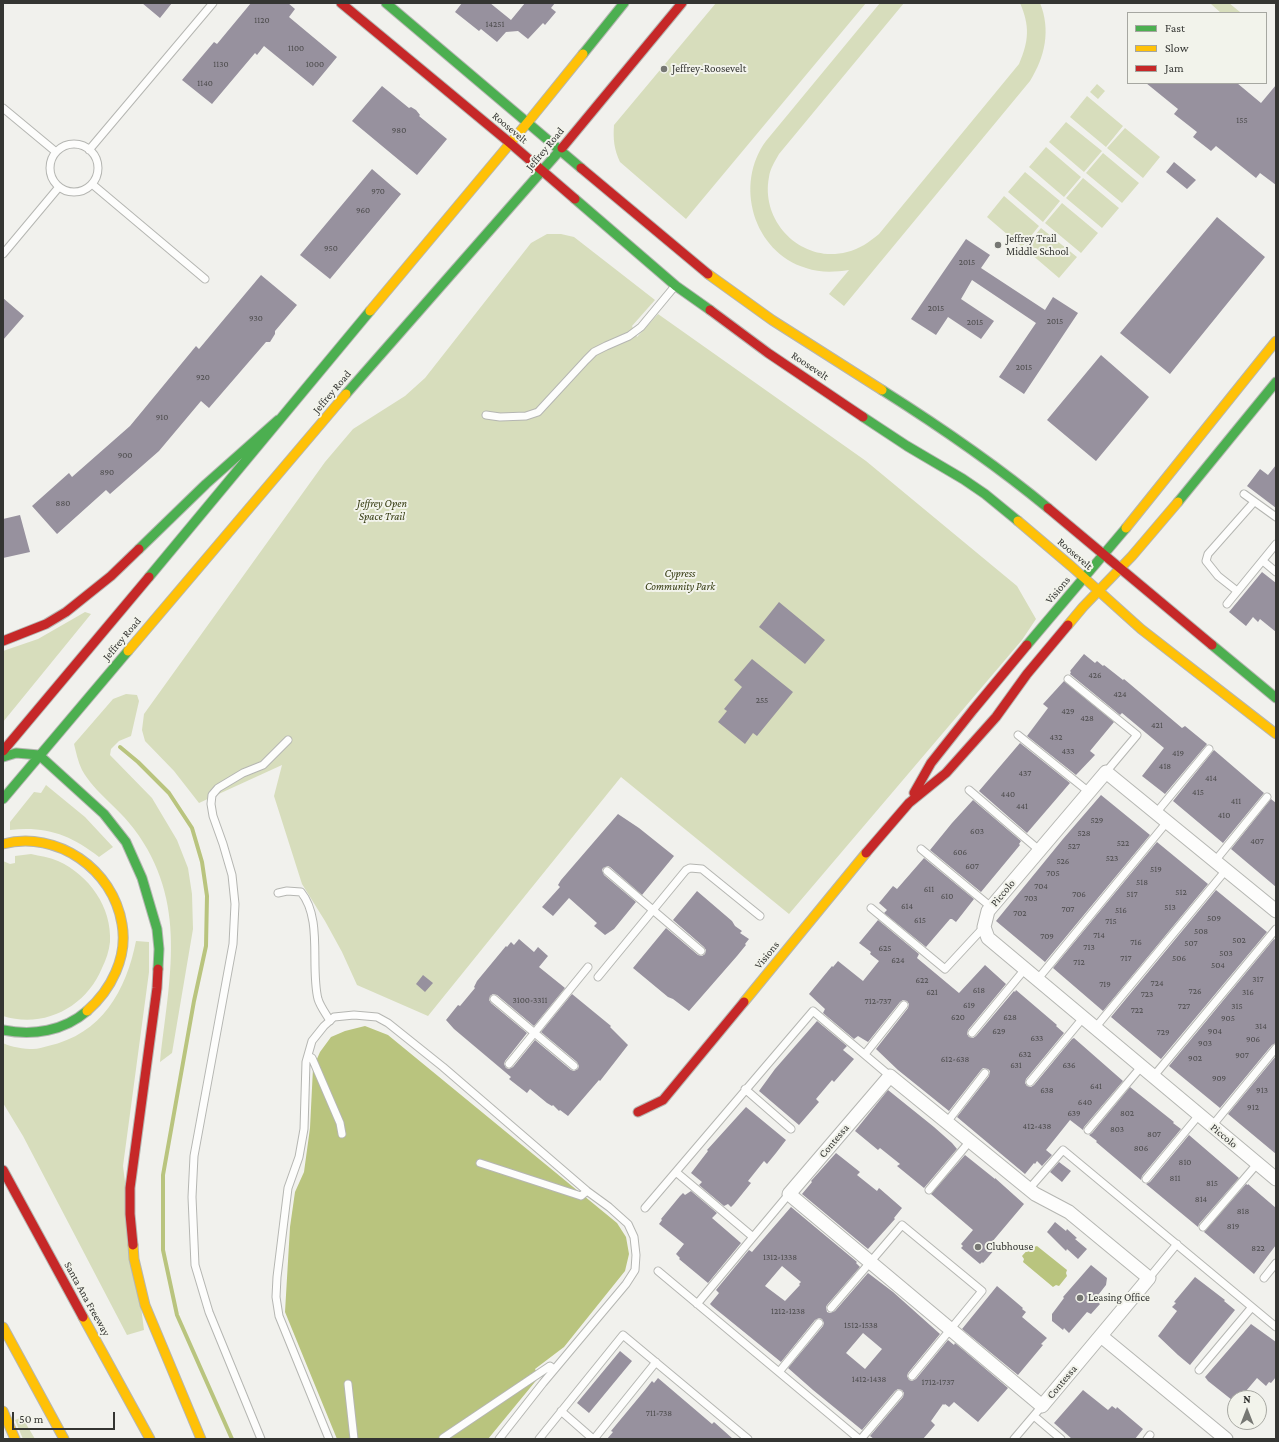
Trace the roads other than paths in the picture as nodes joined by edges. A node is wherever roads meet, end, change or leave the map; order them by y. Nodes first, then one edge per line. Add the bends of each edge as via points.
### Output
1 (213, 3) edge
2 (341, 3) edge
3 (386, 3) edge
4 (624, 3) edge
5 (682, 3) edge
6 (3, 108) edge
7 (528, 122) junction
8 (510, 143) junction
9 (90, 150) junction
10 (560, 150) junction
11 (56, 152) junction
12 (542, 171) junction
13 (92, 184) junction
14 (59, 187) junction
15 (3, 254) edge
16 (205, 279) dead end
17 (676, 286) junction
18 (1276, 341) edge
19 (1276, 382) edge
20 (486, 416) dead end
21 (278, 420) junction
22 (1244, 494) dead end
23 (1254, 502) junction
24 (1276, 517) edge
25 (1276, 544) edge
26 (1104, 554) junction
27 (1263, 560) junction
28 (1120, 568) junction
29 (1276, 572) edge
30 (1084, 577) junction
31 (1099, 592) junction
32 (1237, 592) junction
33 (1227, 604) dead end
34 (3, 641) edge
35 (1068, 679) dead end
36 (1276, 698) edge
37 (1276, 734) edge
38 (1018, 735) dead end
39 (288, 740) dead end
40 (1209, 749) dead end
41 (3, 751) edge
42 (39, 755) junction
43 (3, 757) edge
44 (1106, 772) junction
45 (968, 790) dead end
46 (1089, 792) junction
47 (1267, 797) dead end
48 (3, 799) edge
49 (909, 803) junction
50 (1156, 813) junction
51 (1167, 822) junction
52 (3, 844) edge
53 (921, 849) dead end
54 (1039, 850) junction
55 (1215, 861) junction
56 (1226, 870) junction
57 (607, 871) dead end
58 (278, 893) dead end
59 (991, 907) junction
60 (871, 908) dead end
61 (1275, 908) edge
62 (654, 910) junction
63 (760, 916) dead end
64 (984, 927) junction
65 (1276, 929) edge
66 (701, 951) dead end
67 (588, 967) dead end
68 (1025, 970) junction
69 (598, 977) dead end
70 (1037, 980) junction
71 (494, 999) dead end
72 (904, 1005) dead end
73 (1083, 1018) junction
74 (330, 1021) junction
75 (1095, 1028) junction
76 (3, 1030) edge
77 (535, 1033) junction
78 (972, 1034) dead end
79 (1276, 1048) edge
80 (865, 1054) junction
81 (308, 1056) junction
82 (509, 1064) dead end
83 (574, 1066) dead end
84 (1141, 1067) junction
85 (985, 1073) dead end
86 (890, 1076) junction
87 (1153, 1077) junction
88 (1030, 1082) dead end
89 (745, 1090) junction
90 (638, 1112) dead end
91 (1199, 1115) junction
92 (947, 1122) junction
93 (1212, 1126) junction
94 (791, 1129) dead end
95 (1088, 1130) dead end
96 (342, 1134) dead end
97 (970, 1141) junction
98 (480, 1163) dead end
99 (1257, 1164) junction
100 (3, 1170) edge
101 (676, 1172) junction
102 (1146, 1179) dead end
103 (1276, 1179) edge
104 (929, 1190) dead end
105 (1029, 1190) junction
106 (587, 1191) junction
107 (789, 1194) junction
108 (645, 1208) dead end
109 (1203, 1227) dead end
110 (753, 1237) junction
111 (1177, 1244) junction
112 (870, 1263) junction
113 (1276, 1263) edge
114 (658, 1271) dead end
115 (1149, 1278) junction
116 (1264, 1278) dead end
117 (697, 1304) junction
118 (1252, 1307) junction
119 (830, 1308) dead end
120 (818, 1323) dead end
121 (3, 1327) edge
122 (1276, 1327) edge
123 (950, 1330) junction
124 (1101, 1336) junction
125 (656, 1362) junction
126 (554, 1369) junction
127 (1199, 1370) dead end
128 (779, 1372) junction
129 (912, 1376) dead end
130 (348, 1384) dead end
131 (899, 1394) dead end
132 (3, 1410) edge
133 (1038, 1411) junction
134 (561, 1412) junction
135 (443, 1438) edge
136 (15, 1439) edge
137 (64, 1439) edge
138 (150, 1439) edge
139 (201, 1439) edge
140 (261, 1439) edge
141 (329, 1439) edge
142 (354, 1439) edge
143 (499, 1439) edge
144 (539, 1439) edge
145 (593, 1439) edge
146 (748, 1439) edge
147 (860, 1439) edge
148 (1014, 1439) edge
149 (1061, 1439) edge
150 (1226, 1439) edge

1 - 9 lane
2 - 8 main road, Roosevelt
3 - 7 main road, Roosevelt
4 - 7 main road, Jeffrey Road
5 - 10 main road, Jeffrey Road
6 - 11 lane
7 - 8 main road, Jeffrey Road
7 - 10 main road, Roosevelt
8 - 12 main road, Roosevelt
8 - 21 main road, Jeffrey Road
9 - 11 lane via 79,144 72,144
9 - 13 lane via 97,160 98,167
10 - 12 main road, Jeffrey Road
10 - 26 main road, Roosevelt via 735,295 946,432 1030,493
11 - 14 lane via 50,170
12 - 17 main road, Roosevelt
12 - 42 main road, Jeffrey Road via 380,354
13 - 14 lane via 76,192
13 - 16 lane
14 - 15 lane
17 - 20 lane via 642,327 630,336 594,352 538,412 526,416
17 - 30 main road, Roosevelt via 768,353 907,446 985,494
18 - 26 main road, Visions
19 - 28 main road, Visions via 1207,468
21 - 34 main road via 206,484 111,576 66,612 46,624
21 - 41 main road, Jeffrey Road
22 - 23 lane
23 - 24 lane
23 - 32 lane via 1208,554 1206,561 1218,576
25 - 27 lane
26 - 28 main road, Roosevelt
26 - 30 main road, Visions
27 - 29 lane
27 - 32 lane
28 - 31 main road, Visions
28 - 36 main road, Roosevelt
30 - 31 main road, Roosevelt
30 - 49 main road, Visions via 931,763
31 - 37 main road, Roosevelt via 1141,629
31 - 49 main road, Visions via 1027,674 996,717 946,772
32 - 33 lane
35 - 44 lane via 1137,735
38 - 46 lane
39 - 140 lane via 264,765 218,788 212,795 213,816 232,875 236,904 233,944 194,1156 192,1197 195,1265 209,1312
40 - 50 lane
42 - 43 main road via 17,753
42 - 48 main road, Jeffrey Road
42 - 139 main road via 104,814 126,842 142,878 157,929 157,988 130,1188 130,1214 134,1259 145,1305
44 - 46 street, Piccolo
44 - 50 street
45 - 54 lane
46 - 54 street, Piccolo
47 - 55 lane
49 - 90 main road, Visions via 663,1100
50 - 51 street
51 - 55 street
51 - 70 lane
52 - 76 main road via 18,841 53,844 85,861 97,872 119,909 123,938 122,952 115,972 93,1006 57,1028 35,1033
53 - 59 lane
54 - 59 street, Piccolo
55 - 56 street
56 - 61 street
56 - 75 lane
57 - 62 lane
58 - 74 lane via 301,892 306,898 314,938 318,1000
59 - 64 street, Piccolo
60 - 64 lane via 945,969
62 - 63 lane via 690,868 702,869
62 - 66 lane
62 - 69 lane
64 - 68 street, Piccolo via 988,938
65 - 87 lane
67 - 77 lane
68 - 70 street, Piccolo
68 - 78 lane
70 - 73 street, Piccolo
71 - 77 lane
72 - 80 lane
73 - 75 street, Piccolo
73 - 88 lane
74 - 81 lane via 312,1041
74 - 106 lane via 334,1017 354,1015 378,1017 388,1023
75 - 84 street, Piccolo
77 - 82 lane
77 - 83 lane
79 - 93 lane
80 - 86 lane
80 - 89 lane via 813,1011
81 - 96 lane via 312,1058 340,1122
81 - 141 lane via 304,1129 299,1157 288,1188 276,1297 279,1316
84 - 87 street, Piccolo
84 - 95 lane
85 - 92 lane
86 - 92 street
86 - 107 street, Contessa
87 - 91 street, Piccolo
89 - 94 lane
89 - 101 lane
91 - 93 street, Piccolo
91 - 102 lane
92 - 97 street
93 - 99 street, Piccolo
97 - 104 lane
97 - 105 street
98 - 106 lane via 581,1196
99 - 103 street, Piccolo
99 - 109 lane
100 - 138 main road, Santa Ana Freeway
101 - 108 lane
101 - 110 lane
105 - 111 lane via 1063,1150
105 - 115 street via 1069,1212
106 - 126 lane via 628,1224 634,1237 635,1270
107 - 110 lane
107 - 112 street, Contessa
110 - 117 lane
111 - 115 lane
111 - 118 lane
112 - 119 lane
112 - 123 street, Contessa
112 - 123 lane via 902,1225 982,1292
113 - 116 lane
114 - 117 lane
115 - 124 street, Contessa
117 - 128 lane
118 - 122 lane
118 - 127 lane
120 - 128 lane
121 - 137 main road
123 - 129 lane
123 - 133 street, Contessa
124 - 133 street, Contessa
124 - 150 street
125 - 134 lane via 623,1334
125 - 145 lane
125 - 146 lane
126 - 135 lane via 550,1366
126 - 143 lane
128 - 147 lane
130 - 142 lane
131 - 147 lane
132 - 136 main road
133 - 148 lane
133 - 149 lane
134 - 144 lane
134 - 145 lane

